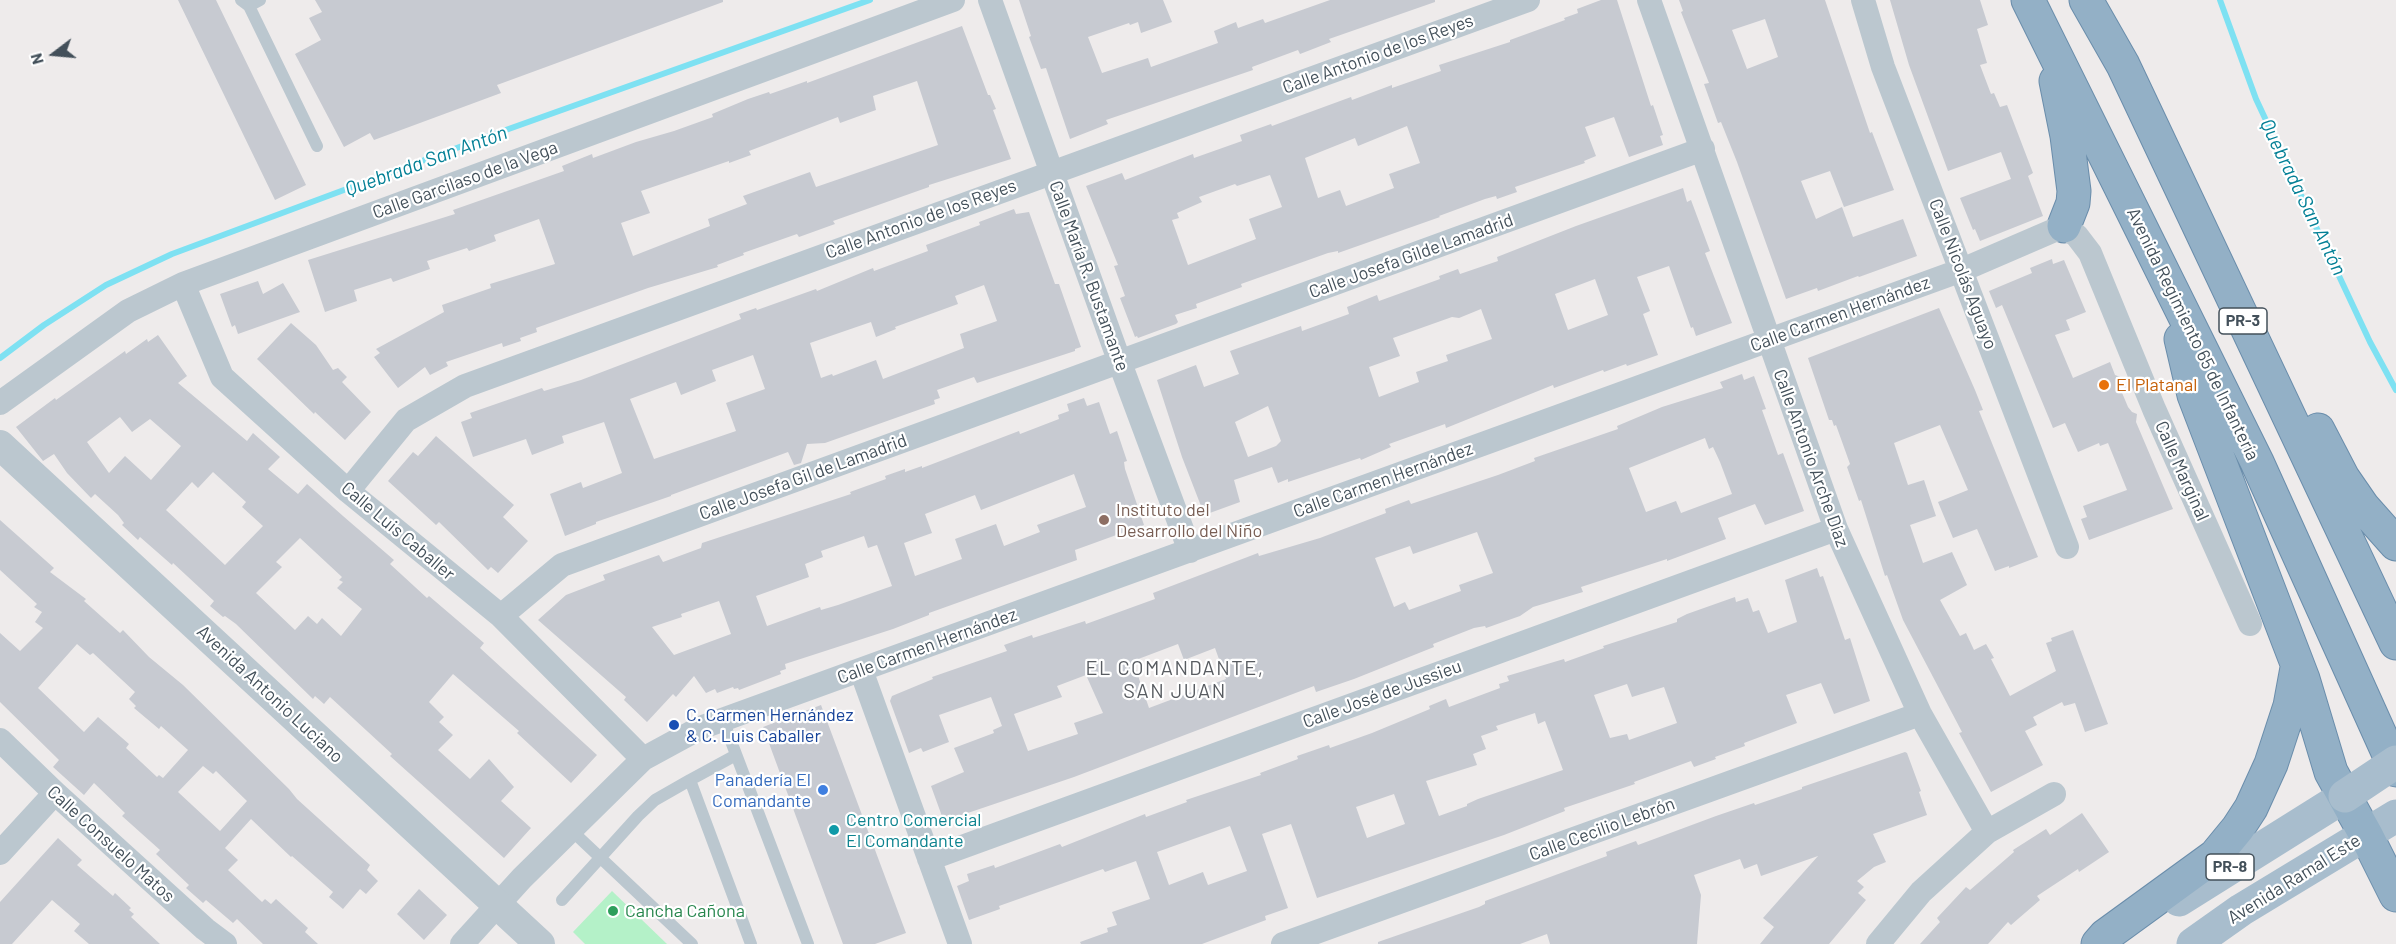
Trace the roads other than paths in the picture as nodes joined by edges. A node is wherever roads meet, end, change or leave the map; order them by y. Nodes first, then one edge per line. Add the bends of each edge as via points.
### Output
1 (953, 0) edge
2 (990, 0) edge
3 (1528, 0) edge
4 (1649, 0) edge
5 (1863, 0) edge
6 (2028, 0) edge
7 (2086, 0) edge
8 (250, 2) edge
9 (2048, 38) junction
10 (317, 146) dead end
11 (1703, 149) junction
12 (1051, 172) junction
13 (2064, 226) junction
14 (2202, 234) junction
15 (1962, 270) junction
16 (183, 284) junction
17 (2168, 285) junction
18 (1767, 340) junction
19 (1120, 363) junction
20 (0, 403) edge
21 (0, 445) edge
22 (348, 491) junction
23 (1836, 529) junction
24 (2396, 544) edge
25 (2067, 547) dead end
26 (1190, 551) junction
27 (501, 616) junction
28 (2250, 624) dead end
29 (2396, 643) edge
30 (2297, 666) junction
31 (861, 670) junction
32 (1920, 714) junction
33 (723, 720) junction
34 (0, 740) edge
35 (736, 755) junction
36 (643, 759) junction
37 (2396, 762) edge
38 (2396, 770) edge
39 (690, 780) junction
40 (55, 794) junction
41 (2054, 794) dead end
42 (2345, 796) junction
43 (2396, 816) edge
44 (571, 830) junction
45 (1988, 832) junction
46 (2366, 835) junction
47 (0, 853) edge
48 (600, 857) junction
49 (929, 859) junction
50 (2396, 895) edge
51 (562, 900) dead end
52 (498, 905) junction
53 (198, 937) edge
54 (225, 944) edge
55 (462, 944) edge
56 (540, 944) edge
57 (692, 944) edge
58 (751, 944) edge
59 (808, 944) edge
60 (960, 944) edge
61 (1283, 944) edge
62 (1878, 944) edge
63 (2098, 944) edge
64 (2118, 944) edge
65 (2193, 944) edge

1 - 16 street, Calle Garcilaso de la Vega
2 - 12 street, Calle María R. Bustamante
3 - 12 street, Calle Antonio de los Reyes
4 - 11 street, Calle Antonio Arche Díaz
5 - 15 street, Calle Nicolás Aguayo via 1883,67
6 - 9 highway, Avenida Regimiento 65 de Infantería / PR-3
7 - 14 highway, PR-3 via 2123,64
8 - 10 lane
9 - 13 highway via 2074,191
9 - 17 highway, Avenida Regimiento 65 de Infantería / PR-3
11 - 18 street, Calle Antonio Arche Díaz
11 - 19 street, Calle Josefa Gilde Lamadrid
12 - 19 street, Calle María R. Bustamante
12 - 22 street, Calle Antonio de los Reyes via 465,386 406,420
13 - 15 street, Calle Carmen Hernández
13 - 28 street, Calle Marginal via 2090,253 2154,409
14 - 24 highway via 2255,302 2343,478
14 - 29 highway, PR-3
15 - 18 street, Calle Carmen Hernández
15 - 25 street, Calle Nicolás Aguayo
16 - 20 street, Calle Garcilaso de la Vega via 128,311
16 - 22 street, Calle Luis Caballer via 222,377
17 - 30 highway via 2194,395
17 - 38 highway, Avenida Regimiento 65 de Infantería / PR-3 via 2257,462
18 - 23 street, Calle Antonio Arche Díaz
18 - 26 street, Calle Carmen Hernández
19 - 26 street, Calle María R. Bustamante
19 - 27 street, Calle Josefa Gil de Lamadrid via 562,565
21 - 52 street, Avenida Antonio Luciano
22 - 27 street, Calle Luis Caballer
23 - 32 street, Calle Antonio Arche Díaz
23 - 49 street, Calle José de Jussieu
26 - 31 street, Calle Carmen Hernández
27 - 36 street, Calle Luis Caballer
30 - 42 highway via 2331,772
30 - 63 highway via 2290,706 2271,764 2238,828 2215,856
31 - 33 street, Calle Carmen Hernández
31 - 49 street
32 - 45 street, Calle Antonio Arche Díaz
32 - 61 street, Calle Cecilio Lebrón
33 - 35 lane
33 - 36 street, Calle Carmen Hernández
34 - 40 street, Calle Consuelo Matos
35 - 39 lane
35 - 59 lane
36 - 44 street, Calle Carmen Hernández
37 - 42 main road, PR-8, bridge
39 - 48 lane via 656,800
39 - 58 lane
40 - 47 street
40 - 53 street, Calle Consuelo Matos
41 - 45 street
42 - 46 highway
42 - 64 main road, PR-8 via 2199,886
43 - 46 main road, Avenida Ramal Este / PR-8
44 - 48 lane
44 - 52 street, Calle Carmen Hernández
45 - 62 street via 1921,892
46 - 50 highway
46 - 65 main road, Avenida Ramal Este / PR-8 via 2241,910
48 - 51 lane
48 - 57 lane
49 - 60 street
52 - 55 street, Calle Carmen Hernández
52 - 56 street, Avenida Antonio Luciano
53 - 54 street, Calle Consuelo Matos

